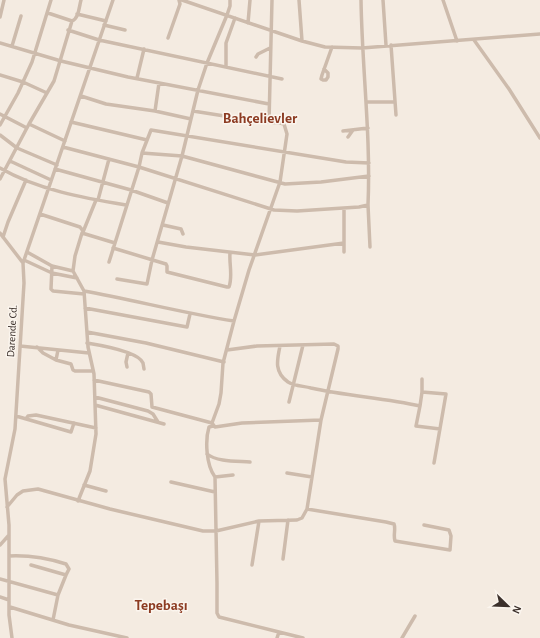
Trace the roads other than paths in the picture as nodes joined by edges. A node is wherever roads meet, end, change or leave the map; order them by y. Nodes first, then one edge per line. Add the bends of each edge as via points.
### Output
1 (4, 0) edge
2 (51, 0) edge
3 (81, 0) edge
4 (113, 0) edge
5 (179, 0) edge
6 (182, 0) edge
7 (230, 0) edge
8 (250, 0) edge
9 (272, 0) edge
10 (300, 0) edge
11 (361, 0) edge
12 (383, 0) edge
13 (443, 0) edge
14 (48, 13) junction
15 (77, 14) junction
16 (227, 15) junction
17 (21, 16) dead end
18 (0, 17) edge
19 (235, 18) junction
20 (72, 21) junction
21 (105, 23) junction
22 (248, 23) junction
23 (68, 30) junction
24 (125, 30) dead end
25 (270, 30) junction
26 (540, 34) edge
27 (168, 38) dead end
28 (99, 40) junction
29 (474, 40) junction
30 (302, 41) junction
31 (457, 41) junction
32 (0, 43) edge
33 (388, 45) junction
34 (12, 46) junction
35 (332, 47) junction
36 (270, 48) junction
37 (362, 48) junction
38 (144, 49) junction
39 (35, 53) junction
40 (256, 57) dead end
41 (61, 61) junction
42 (208, 63) junction
43 (226, 67) junction
44 (90, 68) junction
45 (324, 69) dead end
46 (0, 75) edge
47 (269, 76) junction
48 (137, 78) junction
49 (282, 79) dead end
50 (23, 82) junction
51 (160, 83) junction
52 (198, 90) junction
53 (47, 93) junction
54 (80, 96) junction
55 (366, 102) junction
56 (395, 102) junction
57 (269, 104) junction
58 (155, 111) junction
59 (193, 111) junction
60 (0, 114) edge
61 (396, 115) dead end
62 (4, 117) junction
63 (191, 119) junction
64 (71, 122) junction
65 (269, 122) junction
66 (0, 125) edge
67 (28, 126) junction
68 (368, 128) junction
69 (353, 130) junction
70 (343, 131) dead end
71 (0, 135) edge
72 (186, 136) junction
73 (348, 137) dead end
74 (540, 138) edge
75 (147, 140) junction
76 (65, 141) junction
77 (63, 147) junction
78 (17, 148) junction
79 (285, 152) junction
80 (142, 153) junction
81 (182, 156) junction
82 (109, 159) junction
83 (10, 161) junction
84 (369, 163) junction
85 (56, 167) junction
86 (139, 167) junction
87 (0, 168) edge
88 (5, 171) junction
89 (369, 176) junction
90 (0, 179) edge
91 (175, 179) junction
92 (26, 180) junction
93 (51, 180) junction
94 (280, 182) junction
95 (102, 183) junction
96 (49, 188) junction
97 (131, 190) junction
98 (97, 200) junction
99 (168, 203) junction
100 (126, 205) junction
101 (368, 205) junction
102 (344, 208) junction
103 (272, 209) junction
104 (40, 214) junction
105 (163, 225) junction
106 (83, 232) junction
107 (182, 234) dead end
108 (2, 235) edge
109 (114, 242) junction
110 (158, 242) junction
111 (344, 243) junction
112 (370, 247) dead end
113 (113, 248) junction
114 (27, 252) junction
115 (344, 252) dead end
116 (230, 253) junction
117 (255, 255) junction
118 (152, 260) junction
119 (24, 262) junction
120 (109, 262) dead end
121 (52, 266) junction
122 (74, 271) junction
123 (52, 273) junction
124 (77, 278) junction
125 (118, 279) dead end
126 (84, 292) junction
127 (85, 308) junction
128 (190, 314) junction
129 (234, 321) junction
130 (87, 332) junction
131 (87, 343) junction
132 (303, 345) junction
133 (20, 346) junction
134 (280, 346) junction
135 (37, 347) junction
136 (58, 350) junction
137 (227, 350) junction
138 (89, 353) junction
139 (128, 353) junction
140 (56, 360) junction
141 (224, 362) junction
142 (127, 368) dead end
143 (144, 369) dead end
144 (93, 371) junction
145 (422, 379) dead end
146 (94, 380) junction
147 (294, 384) junction
148 (328, 392) junction
149 (422, 392) junction
150 (95, 397) junction
151 (289, 402) dead end
152 (95, 405) junction
153 (420, 406) junction
154 (16, 416) junction
155 (26, 419) junction
156 (321, 420) junction
157 (158, 422) junction
158 (74, 423) junction
159 (164, 424) dead end
160 (212, 424) junction
161 (96, 428) junction
162 (440, 429) junction
163 (206, 454) junction
164 (250, 462) dead end
165 (434, 463) dead end
166 (287, 473) dead end
167 (233, 475) dead end
168 (215, 477) junction
169 (312, 477) junction
170 (170, 482) dead end
171 (84, 486) junction
172 (106, 491) dead end
173 (215, 492) junction
174 (78, 501) junction
175 (7, 508) junction
176 (307, 509) junction
177 (288, 520) junction
178 (259, 521) junction
179 (424, 525) dead end
180 (216, 531) junction
181 (9, 535) junction
182 (0, 546) edge
183 (9, 556) junction
184 (283, 559) dead end
185 (31, 565) dead end
186 (252, 565) dead end
187 (66, 575) junction
188 (0, 579) edge
189 (8, 581) junction
190 (58, 595) junction
191 (0, 597) edge
192 (9, 600) junction
193 (10, 607) junction
194 (415, 616) dead end
195 (53, 620) junction
196 (279, 632) junction
197 (12, 638) edge
198 (127, 638) edge
199 (277, 638) edge
200 (302, 638) edge
201 (402, 638) edge

1 - 18 street
2 - 14 street
3 - 15 street
4 - 21 street
5 - 27 street via 180,4
6 - 16 street
7 - 16 street
8 - 22 street
9 - 25 street
10 - 30 street
11 - 37 street
12 - 33 street
13 - 31 street
14 - 20 street
14 - 39 street
15 - 20 street
15 - 21 street
16 - 19 street
16 - 42 street
17 - 34 street
19 - 22 street
19 - 43 street via 226,43
20 - 23 street
21 - 24 street
21 - 28 street
22 - 25 street
23 - 28 street
23 - 41 street
25 - 30 street
25 - 36 street
26 - 29 street
28 - 38 street
28 - 44 street
29 - 31 street
29 - 74 street
30 - 35 street
31 - 33 street
32 - 34 street
33 - 37 street
33 - 56 street
34 - 39 street
35 - 37 street
35 - 45 street
36 - 40 street
36 - 47 street
37 - 55 street
38 - 42 street
38 - 48 street
39 - 41 street
39 - 50 street
41 - 44 street
41 - 53 street
42 - 43 street
42 - 52 street
43 - 47 street
44 - 48 street
44 - 54 street
46 - 50 street
47 - 49 street
47 - 57 street
48 - 51 street
50 - 53 street
50 - 62 street
51 - 52 street
51 - 58 street
52 - 57 street
52 - 59 street
53 - 67 street
54 - 58 street via 106,104
54 - 64 street
55 - 56 street
55 - 68 street
56 - 61 street
57 - 65 street
58 - 63 street
59 - 63 street
59 - 65 street
60 - 62 street
62 - 66 street
62 - 67 street
63 - 72 street
64 - 75 street
64 - 76 street
65 - 79 street via 284,124 287,134
67 - 76 street
67 - 78 street
68 - 69 street
68 - 84 street
69 - 70 street
69 - 73 street
71 - 78 street
72 - 75 street via 150,130
72 - 79 street
72 - 81 street
75 - 80 street
76 - 77 street
77 - 82 street
77 - 85 street
78 - 83 street
78 - 85 street
79 - 84 street
79 - 94 street
80 - 81 street
80 - 86 street
81 - 91 street
81 - 94 street
82 - 86 street
82 - 95 street
83 - 88 street
83 - 93 street
84 - 89 street
85 - 93 street
85 - 95 street
86 - 91 street
86 - 97 street
87 - 88 street
88 - 90 street
88 - 92 street
89 - 94 street via 320,182
89 - 101 street
91 - 99 street
91 - 103 street
92 - 96 street
92 - 108 street
93 - 96 street
94 - 103 street
95 - 97 street
95 - 98 street
96 - 98 street
96 - 104 street
97 - 99 street
97 - 100 street
98 - 100 street
98 - 106 street
99 - 105 street
100 - 109 street
101 - 102 street
101 - 112 street
102 - 103 street via 297,212
102 - 111 street
103 - 117 street
104 - 106 street via 80,227
104 - 114 street
105 - 107 street via 181,229
105 - 110 street
106 - 109 street
106 - 122 street
108 - 119 street
109 - 113 street
110 - 116 street
110 - 118 street
111 - 115 street
111 - 117 street
113 - 118 street
113 - 120 street
114 - 119 street
114 - 121 street
116 - 117 street
116 - 118 street via 229,287 167,272 166,264
117 - 129 street
118 - 125 street via 147,284
119 - 123 street
119 - 133 street, Darende Cd.
121 - 122 street
121 - 123 street
122 - 124 street
123 - 124 street
123 - 126 street via 53,291
124 - 126 street
126 - 127 street
126 - 128 street via 128,299
127 - 128 street via 187,327
127 - 130 street
128 - 129 street
129 - 137 street
130 - 131 street
130 - 141 street
131 - 138 street
131 - 139 street
132 - 134 street
132 - 147 street
132 - 148 street via 338,346
133 - 135 street
133 - 154 street, Darende Cd.
134 - 137 street
134 - 147 street via 276,365 288,382
135 - 136 street
135 - 140 street
136 - 138 street
136 - 140 street
137 - 141 street
138 - 144 street
139 - 142 street
139 - 143 street via 141,360
140 - 144 street via 71,364 75,371
141 - 160 street via 221,393
144 - 146 street
145 - 149 street
146 - 150 street
146 - 160 street via 149,392 152,394 152,407
147 - 148 street
147 - 151 street
148 - 153 street
148 - 156 street
149 - 153 street
149 - 162 street via 446,394
150 - 152 street
150 - 157 street via 148,412 153,414
152 - 157 street
152 - 161 street
153 - 162 street via 416,426
154 - 155 street
154 - 175 street, Darende Cd. via 5,479
155 - 158 street via 28,416 36,415
155 - 158 street via 71,432
156 - 160 street via 215,427
156 - 169 street
157 - 159 street
158 - 161 street
160 - 163 street via 206,435
161 - 171 street via 90,471
162 - 165 street
163 - 164 street via 210,457
163 - 168 street via 211,473
166 - 169 street
167 - 168 street
168 - 173 street
169 - 176 street
170 - 173 street
171 - 172 street
171 - 174 street
173 - 180 street
174 - 175 street via 38,489 23,491
174 - 180 street via 203,531
175 - 181 street, Darende Cd.
176 - 177 street via 302,518
176 - 179 street via 394,524 395,541 450,550 449,530
177 - 178 street
177 - 184 street
178 - 180 street
178 - 186 street
180 - 196 street via 219,617
181 - 182 street
181 - 183 street, Darende Cd.
183 - 187 street via 38,556 66,564
183 - 189 street, Darende Cd.
185 - 187 street
187 - 190 street
188 - 189 street
189 - 190 street
189 - 192 street, Darende Cd.
190 - 195 street
191 - 192 street
192 - 193 street, Darende Cd.
193 - 195 street
193 - 197 street, Darende Cd.
194 - 201 street
195 - 198 street
196 - 199 street
196 - 200 street

